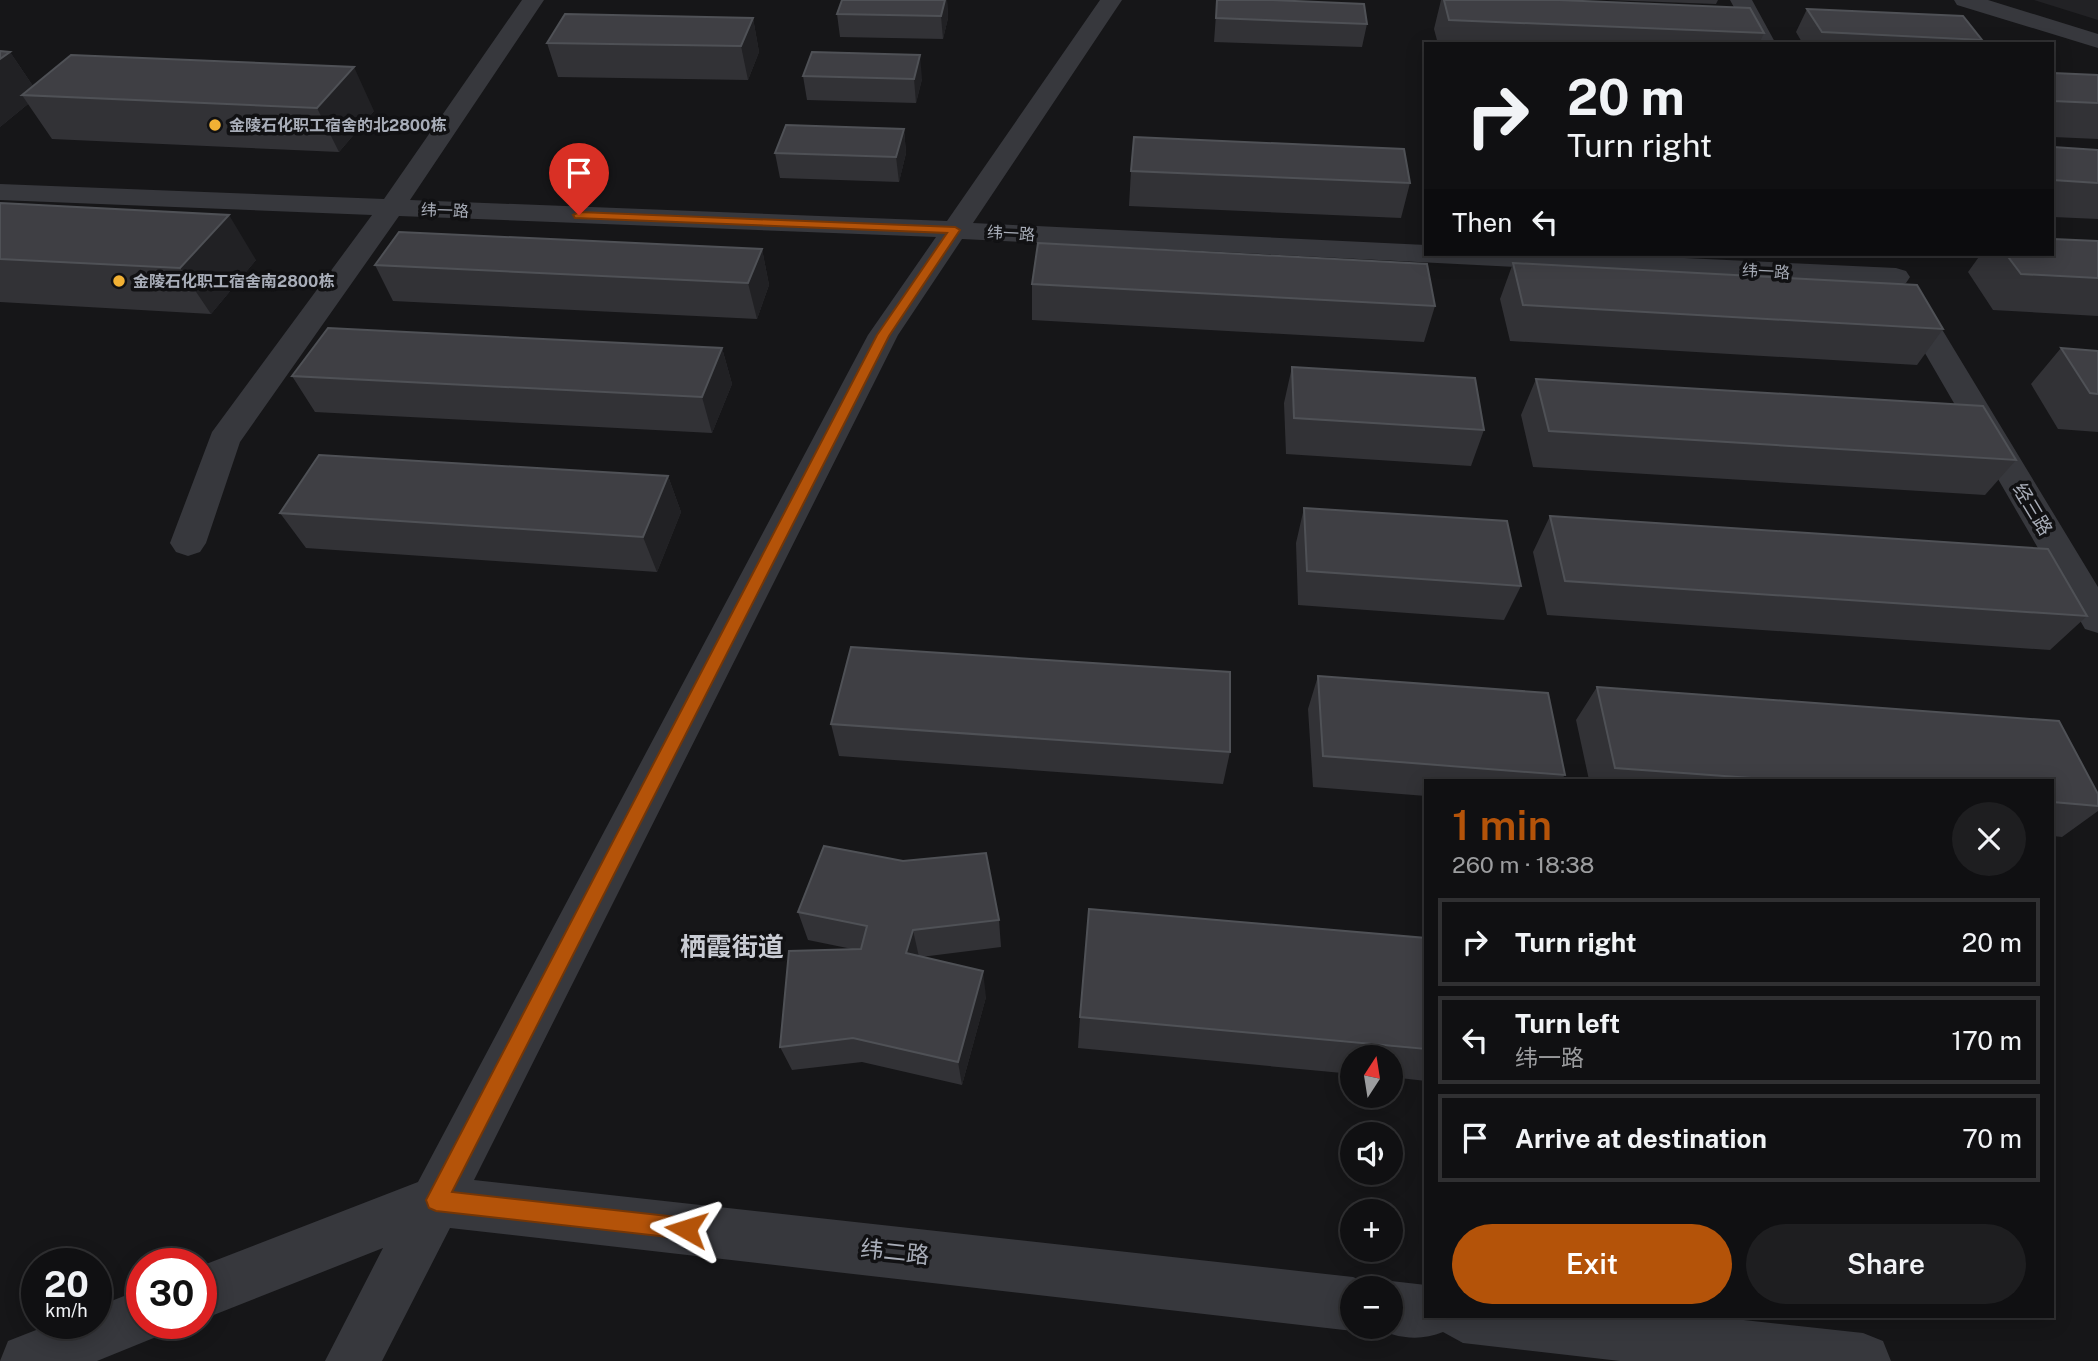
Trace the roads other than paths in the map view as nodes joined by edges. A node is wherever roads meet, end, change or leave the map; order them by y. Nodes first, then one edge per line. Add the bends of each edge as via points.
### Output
1 (533, 0) edge
2 (1111, 0) edge
3 (1741, 0) edge
4 (1965, 0) edge
5 (2098, 41) edge
6 (1764, 42) edge
7 (0, 192) edge
8 (391, 208) junction
9 (955, 230) junction
10 (1424, 248) edge
11 (1650, 256) edge
12 (1890, 265) edge
13 (188, 543) dead end
14 (2098, 619) edge
15 (436, 1200) junction
16 (217, 1287) edge
17 (1340, 1303) edge
18 (1403, 1309) edge
19 (1424, 1312) edge
20 (1481, 1318) edge
21 (126, 1322) edge
22 (27, 1361) edge
23 (353, 1361) edge
24 (1863, 1361) edge

1 - 8 street
2 - 9 street
3 - 6 street
4 - 5 street
7 - 8 street, 纬一路
8 - 9 street, 纬一路
8 - 13 street via 223,440
9 - 10 street, 纬一路
9 - 15 street via 883,335
11 - 12 street, 纬一路
12 - 14 street, 经三路
15 - 16 street
15 - 17 street, 纬二路
15 - 23 street
18 - 19 street
20 - 24 street
21 - 22 street

